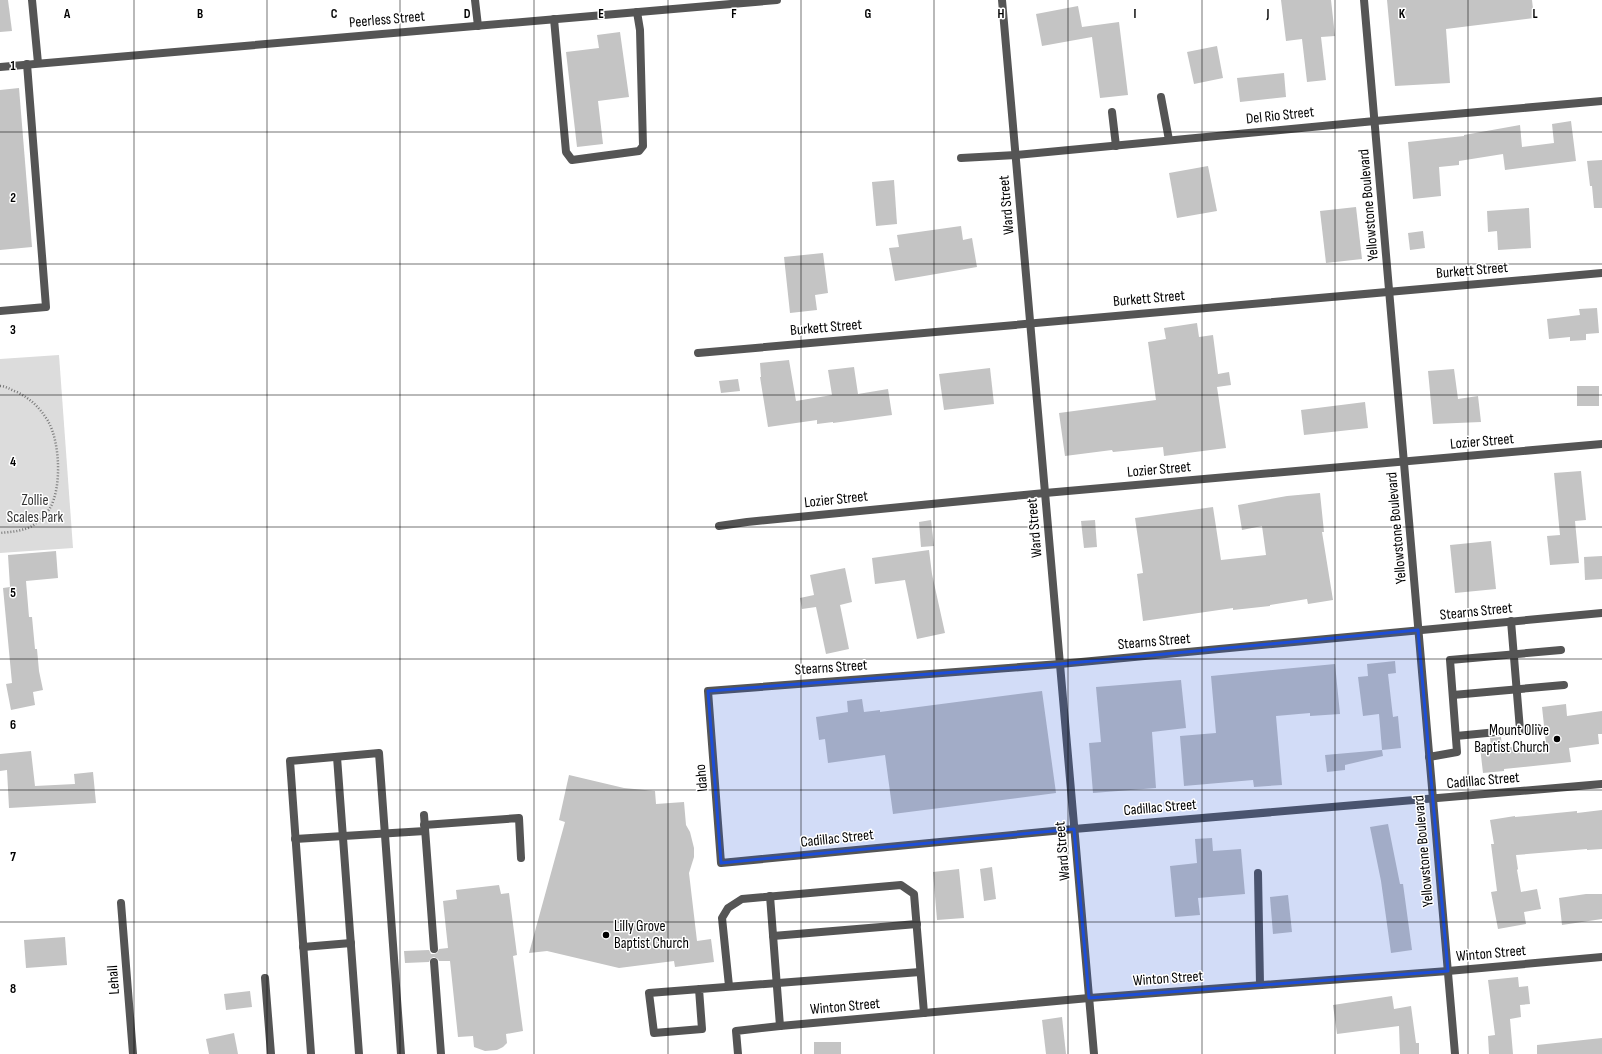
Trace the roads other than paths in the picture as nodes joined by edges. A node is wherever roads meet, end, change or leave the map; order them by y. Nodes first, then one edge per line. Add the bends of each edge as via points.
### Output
1 (32, 0) edge
2 (475, 0) edge
3 (777, 0) edge
4 (1002, 0) edge
5 (1364, 0) edge
6 (637, 12) junction
7 (554, 19) junction
8 (478, 26) junction
9 (38, 63) junction
10 (27, 64) junction
11 (0, 67) edge
12 (1160, 97) dead end
13 (1602, 101) edge
14 (1112, 112) dead end
15 (1375, 121) junction
16 (1169, 140) junction
17 (1116, 146) junction
18 (1016, 155) junction
19 (960, 158) dead end
20 (1602, 273) edge
21 (1389, 292) junction
22 (0, 311) edge
23 (1030, 323) junction
24 (698, 353) dead end
25 (1602, 444) edge
26 (1404, 462) junction
27 (1045, 493) junction
28 (719, 526) dead end
29 (1602, 613) edge
30 (1511, 621) junction
31 (1418, 630) junction
32 (1561, 650) dead end
33 (1514, 654) junction
34 (1060, 664) junction
35 (1564, 684) dead end
36 (1517, 689) junction
37 (708, 691) joint
38 (1453, 696) junction
39 (1538, 728) dead end
40 (1520, 730) junction
41 (1456, 736) junction
42 (337, 757) junction
43 (1429, 757) junction
44 (1602, 784) edge
45 (1432, 798) junction
46 (424, 815) dead end
47 (424, 828) junction
48 (1074, 829) junction
49 (385, 834) junction
50 (343, 836) junction
51 (295, 839) junction
52 (521, 858) dead end
53 (721, 863) joint
54 (1258, 873) dead end
55 (770, 896) junction
56 (121, 903) dead end
57 (917, 924) junction
58 (773, 936) junction
59 (351, 943) junction
60 (304, 947) junction
61 (434, 949) dead end
62 (1602, 957) edge
63 (434, 962) dead end
64 (1448, 971) junction
65 (920, 972) junction
66 (266, 978) dead end
67 (776, 984) junction
68 (1260, 985) junction
69 (729, 986) junction
70 (699, 988) junction
71 (1089, 998) junction
72 (924, 1013) junction
73 (780, 1026) junction
74 (132, 1054) edge
75 (271, 1054) edge
76 (312, 1054) edge
77 (359, 1054) edge
78 (401, 1054) edge
79 (441, 1054) edge
80 (738, 1054) edge
81 (1094, 1054) edge
82 (1455, 1054) edge

1 - 9 street
2 - 8 street
3 - 6 street, Peerless Street
4 - 18 street, Ward Street
5 - 15 street, Yellowstone Boulevard
6 - 7 street, Peerless Street
6 - 7 street via 640,30 643,146 639,151 572,160 566,152
7 - 8 street, Peerless Street
8 - 9 street, Peerless Street
9 - 10 street, Peerless Street
10 - 11 street, Peerless Street
10 - 22 street via 46,307
12 - 16 street
13 - 15 street, Del Rio Street
14 - 17 street
15 - 16 street, Del Rio Street
15 - 21 street, Yellowstone Boulevard
16 - 17 street, Del Rio Street
17 - 18 street, Del Rio Street
18 - 19 street, Del Rio Street
18 - 23 street, Ward Street
20 - 21 street, Burkett Street
21 - 23 street, Burkett Street
21 - 26 street, Yellowstone Boulevard
23 - 24 street, Burkett Street
23 - 27 street, Ward Street
25 - 26 street, Lozier Street
26 - 27 street, Lozier Street
26 - 31 street, Yellowstone Boulevard
27 - 28 street, Lozier Street
27 - 34 street, Ward Street
29 - 30 street, Stearns Street
30 - 31 street, Stearns Street
30 - 33 street
31 - 34 street, Stearns Street
31 - 43 street, Yellowstone Boulevard
32 - 33 street
33 - 36 street
33 - 38 street via 1450,660
34 - 37 street, Stearns Street
34 - 48 street, Ward Street
35 - 36 street
36 - 38 street
36 - 40 street
37 - 53 street, Idaho
38 - 41 street
39 - 40 street
40 - 41 street
41 - 43 street via 1458,752
42 - 49 street via 379,754
42 - 50 street
42 - 51 street via 290,761
43 - 45 street, Yellowstone Boulevard
44 - 45 street, Cadillac Street
45 - 48 street, Cadillac Street
45 - 64 street, Yellowstone Boulevard
46 - 47 street
47 - 49 street
47 - 52 street via 519,818
47 - 61 street
48 - 53 street, Cadillac Street
48 - 71 street, Ward Street
49 - 50 street
49 - 78 street
50 - 51 street
50 - 59 street
51 - 60 street
54 - 68 street
55 - 57 street via 901,885 914,894
55 - 58 street
55 - 69 street via 742,899 728,908 722,918
56 - 74 street, Lehall
57 - 58 street
57 - 65 street
58 - 67 street
59 - 60 street
59 - 77 street
60 - 76 street
62 - 64 street, Winton Street
63 - 79 street
64 - 68 street, Winton Street
64 - 82 street, Yellowstone Boulevard
65 - 67 street
65 - 72 street
66 - 75 street
67 - 69 street
67 - 73 street
68 - 71 street, Winton Street
69 - 70 street
70 - 70 street via 702,1029 654,1033 649,993
71 - 72 street, Winton Street
71 - 81 street, Ward Street
72 - 73 street, Winton Street
73 - 80 street, Winton Street via 736,1031

